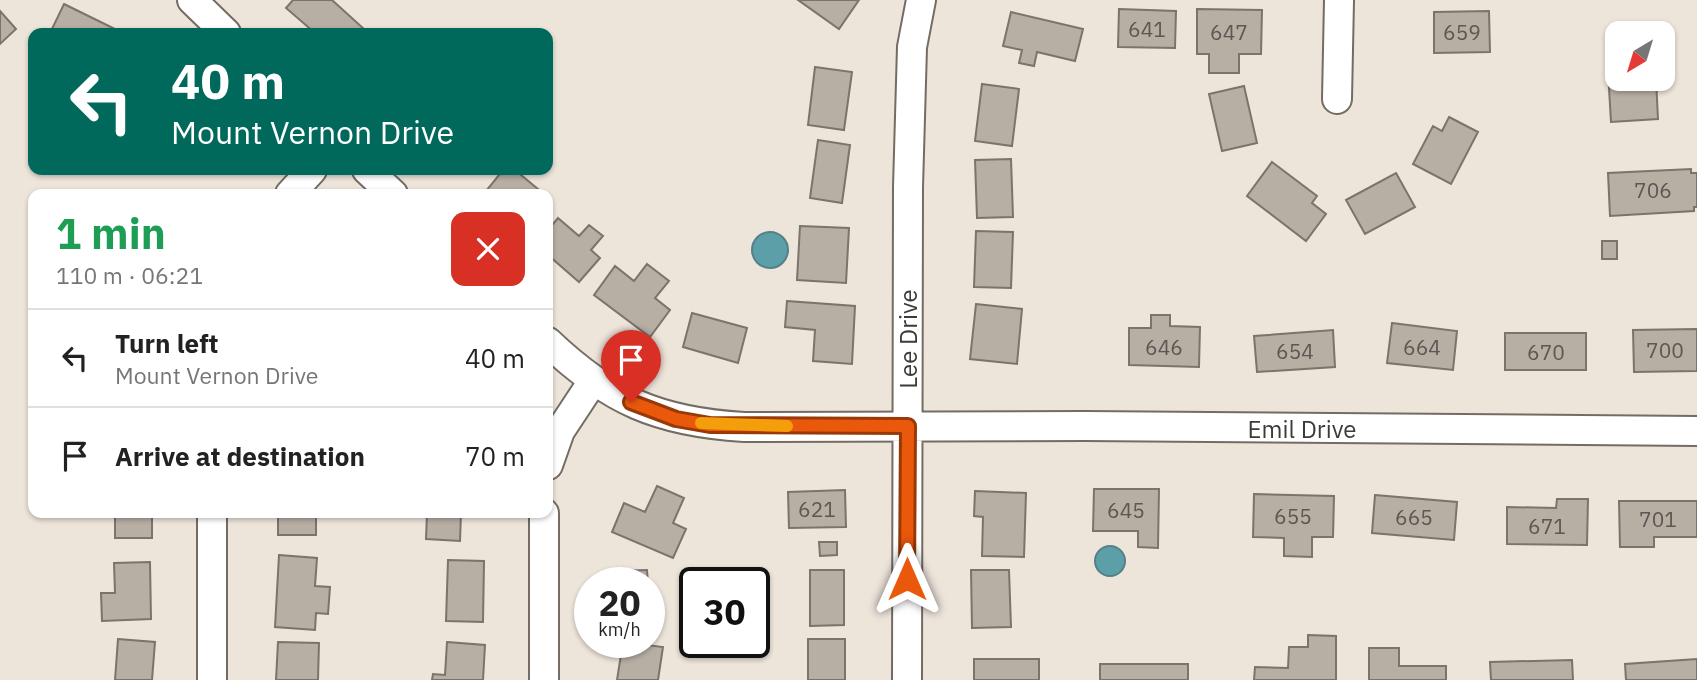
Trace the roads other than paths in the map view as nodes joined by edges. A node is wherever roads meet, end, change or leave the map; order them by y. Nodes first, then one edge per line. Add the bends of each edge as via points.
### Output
1 (192, 0) edge
2 (921, 0) edge
3 (1339, 0) edge
4 (221, 28) edge
5 (1337, 99) dead end
6 (307, 175) edge
7 (372, 175) edge
8 (295, 189) edge
9 (388, 189) edge
10 (553, 346) edge
11 (593, 381) junction
12 (908, 426) junction
13 (1697, 431) edge
14 (553, 451) edge
15 (212, 518) edge
16 (544, 518) edge
17 (212, 680) edge
18 (544, 680) edge
19 (907, 680) edge

1 - 4 street
2 - 12 street, Lee Drive via 912,47
3 - 5 street
6 - 8 street
7 - 9 street
10 - 11 street, Emil Drive
11 - 12 street, Emil Drive via 644,409 710,425
11 - 14 street via 560,431
12 - 13 street, Emil Drive
12 - 19 street, Lee Drive
15 - 17 street
16 - 18 street

